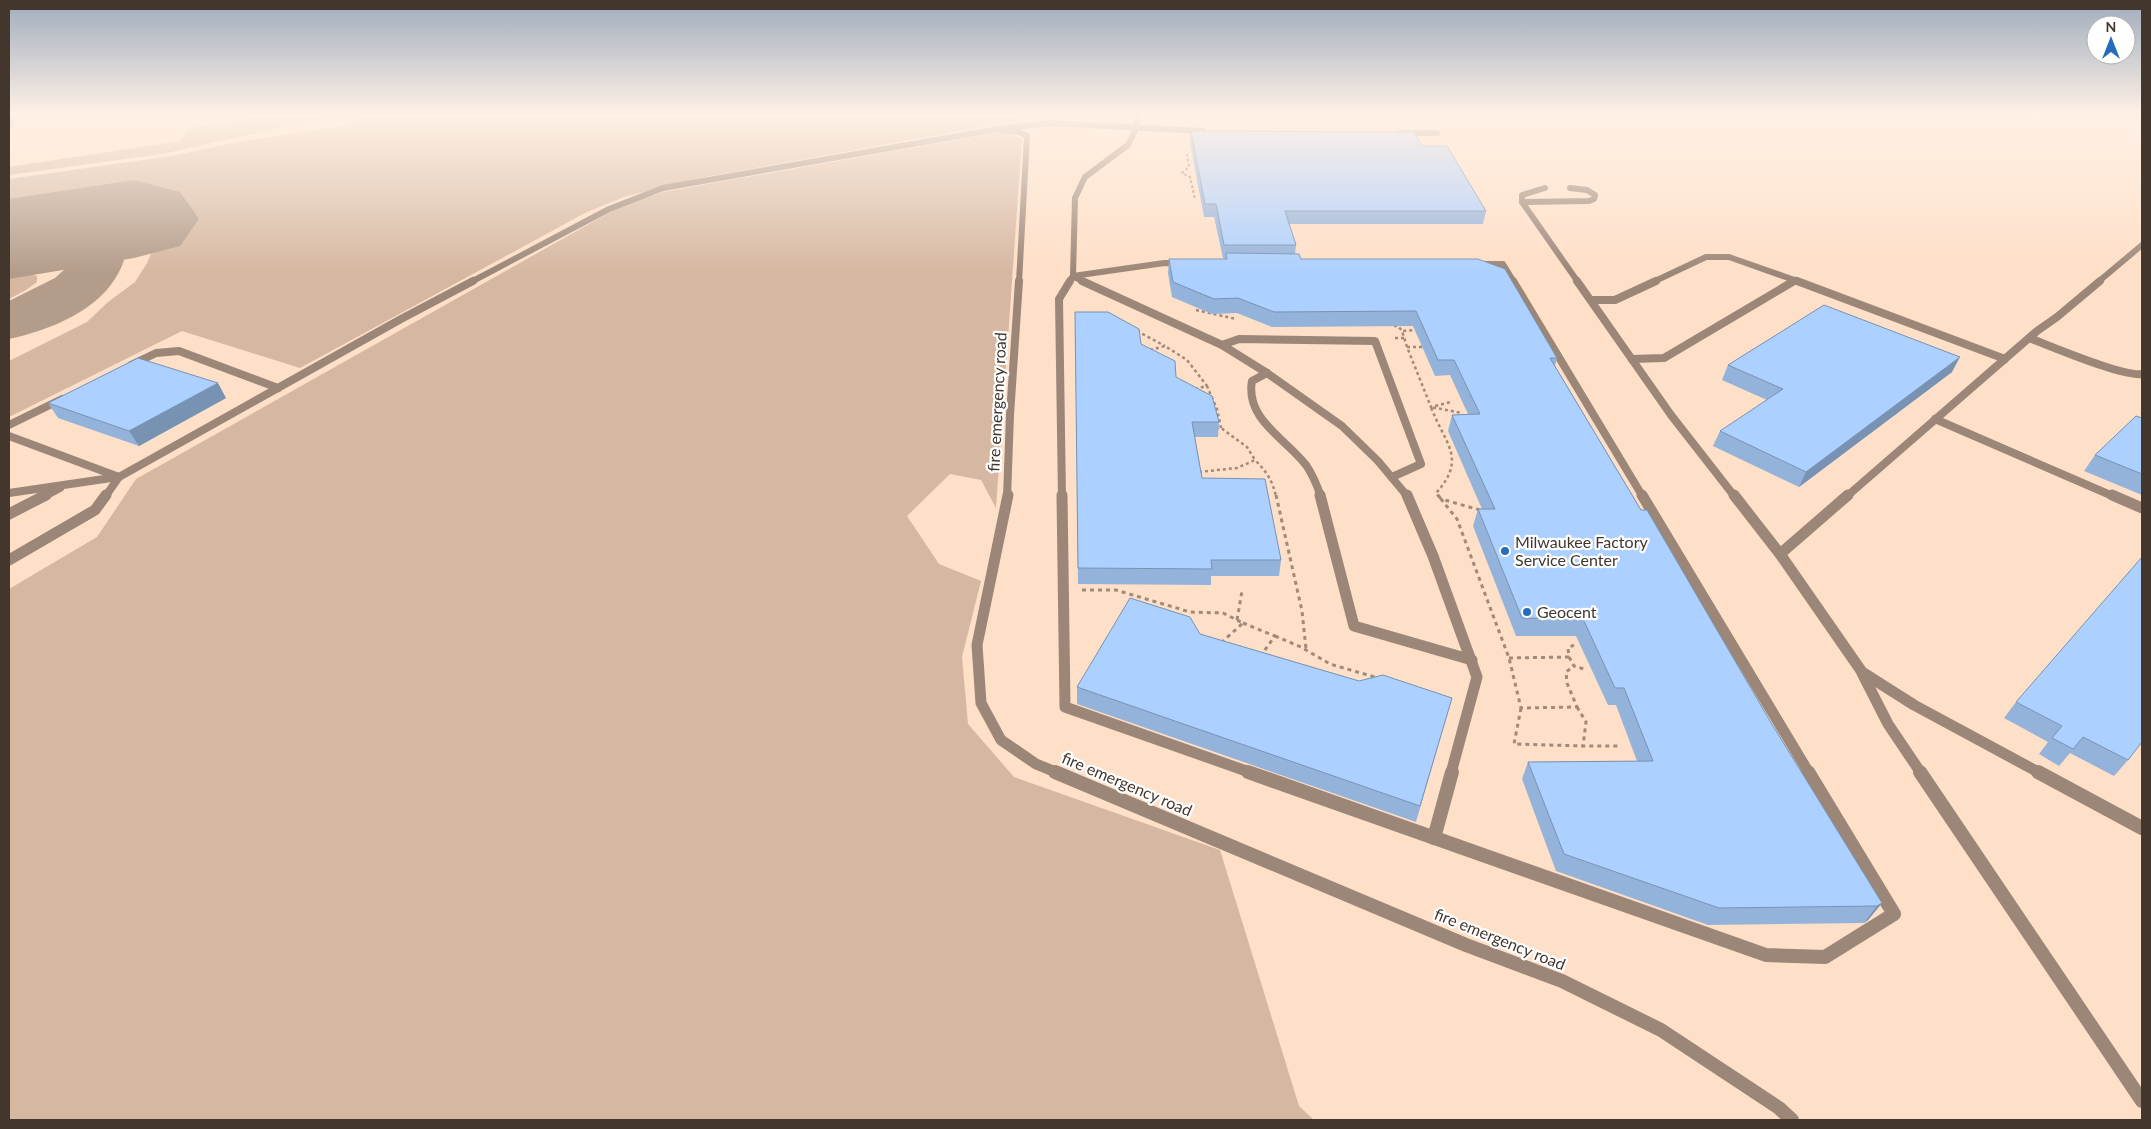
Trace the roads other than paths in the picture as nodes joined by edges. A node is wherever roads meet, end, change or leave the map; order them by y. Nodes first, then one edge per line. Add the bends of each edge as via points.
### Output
1 (777, 168) edge
2 (1027, 168) edge
3 (1098, 168) edge
4 (1545, 188) dead end
5 (1570, 188) dead end
6 (1522, 202) junction
7 (2142, 245) edge
8 (1073, 276) junction
9 (1796, 280) junction
10 (1591, 300) junction
11 (2029, 338) junction
12 (1222, 345) junction
13 (1632, 358) junction
14 (2005, 358) junction
15 (121, 370) edge
16 (1267, 373) junction
17 (2142, 374) edge
18 (278, 388) junction
19 (69, 395) edge
20 (1935, 419) junction
21 (9, 425) edge
22 (9, 436) edge
23 (119, 477) junction
24 (1392, 477) junction
25 (67, 484) junction
26 (9, 493) edge
27 (2142, 508) edge
28 (9, 514) edge
29 (1780, 554) junction
30 (9, 560) edge
31 (1472, 660) junction
32 (1862, 672) junction
33 (2142, 828) edge
34 (1434, 838) junction
35 (2142, 1101) edge
36 (1792, 1120) edge

1 - 18 street via 640,195 401,319
2 - 36 street, fire emergency road via 1010,415 1010,488 977,646 981,703 1002,740 1036,764 1466,945 1562,981 1661,1030 1779,1108
3 - 8 street via 1085,177 1075,198
4 - 6 street via 1522,195
5 - 6 street via 1587,189 1596,195 1589,201
6 - 10 street
7 - 11 street
8 - 12 street
8 - 34 street via 1059,299 1066,707
8 - 34 street via 1164,263 1503,264 1894,914 1825,957 1766,955
9 - 10 street via 1744,260 1706,257 1615,300
9 - 13 street via 1664,358
9 - 14 street
10 - 13 street
11 - 14 street
11 - 17 street via 2111,368
12 - 16 street
12 - 24 street via 1239,339 1375,341 1421,464
13 - 29 street via 1671,415
14 - 20 street
15 - 18 street via 156,352 179,351
16 - 24 street via 1342,426
16 - 31 street via 1252,381 1250,386 1258,416 1306,464 1317,483 1354,626
18 - 23 street
19 - 21 street
20 - 27 street
20 - 29 street
22 - 23 street
23 - 25 street
23 - 30 street via 94,510
24 - 31 street via 1408,497 1434,556
25 - 26 street
25 - 28 street
29 - 32 street
31 - 34 street via 1478,677
32 - 33 street via 1914,705
32 - 35 street via 1888,724

